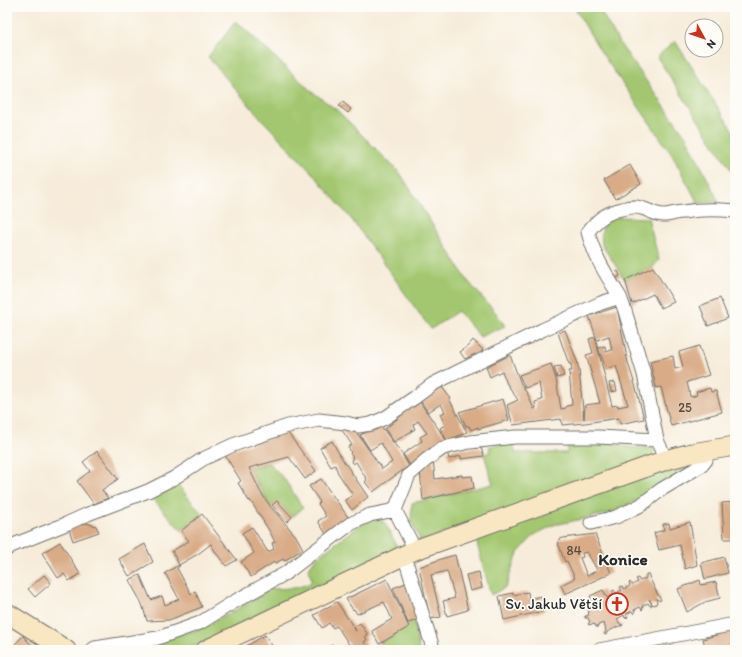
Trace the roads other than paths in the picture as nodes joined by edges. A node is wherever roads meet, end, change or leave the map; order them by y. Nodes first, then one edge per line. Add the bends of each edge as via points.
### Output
1 (735, 211) edge
2 (620, 297) junction
3 (657, 440) junction
4 (735, 446) edge
5 (707, 450) junction
6 (666, 460) junction
7 (395, 510) junction
8 (591, 523) dead end
9 (7, 548) edge
10 (410, 553) junction
11 (7, 612) edge
12 (735, 624) edge
13 (66, 650) edge
14 (92, 650) edge
15 (206, 650) edge
16 (432, 650) edge
17 (599, 650) edge

1 - 2 street via 703,209 656,215 640,208 628,207 602,216 588,232 596,257
2 - 3 street via 644,374
2 - 9 street via 542,330 433,384 385,418 371,424 358,426 346,422 319,420 288,426 233,445 148,491
3 - 6 street
3 - 7 street via 515,437 443,448 409,475
4 - 5 street
5 - 6 street
5 - 8 street via 706,460 702,466 662,489 641,505 616,517
6 - 10 street
7 - 10 street
7 - 14 street via 370,515 350,524 286,572 200,623 158,638
10 - 15 street
10 - 16 street
11 - 13 street
12 - 17 street

